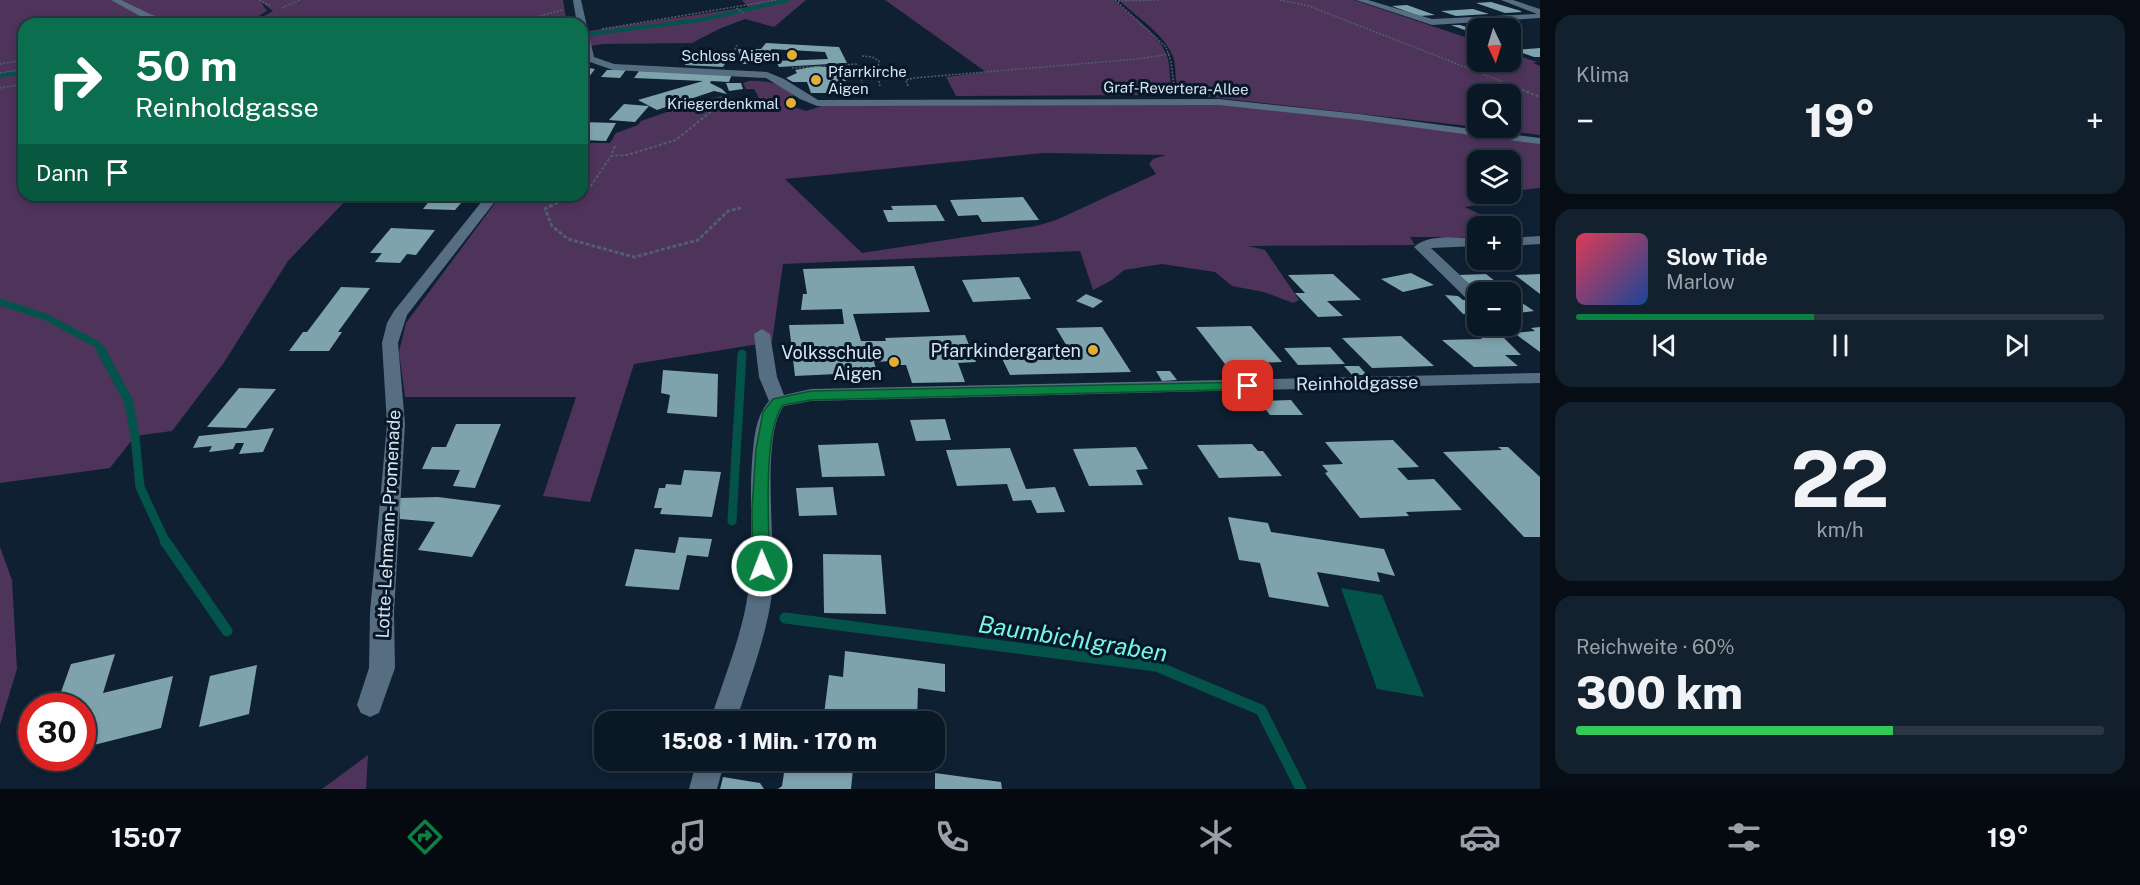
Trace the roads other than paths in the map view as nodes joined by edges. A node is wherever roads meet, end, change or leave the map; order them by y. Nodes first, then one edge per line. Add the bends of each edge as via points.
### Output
1 (115, 0) edge
2 (577, 0) edge
3 (1360, 0) edge
4 (1505, 0) edge
5 (1540, 14) edge
6 (154, 18) edge
7 (581, 18) edge
8 (588, 57) edge
9 (1540, 141) edge
10 (489, 201) edge
11 (1540, 240) edge
12 (1521, 241) edge
13 (1467, 242) edge
14 (1467, 291) edge
15 (762, 334) dead end
16 (1540, 378) edge
17 (778, 402) junction
18 (370, 705) dead end
19 (726, 711) edge
20 (708, 771) edge
21 (703, 789) edge

1 - 6 street
2 - 7 street
3 - 5 street via 1432,22
4 - 5 street
8 - 9 street, Graf-Revertera-Allee via 613,67 759,73 778,78 806,99 839,103 1186,101 1317,111
10 - 18 street, Lotte-Lehmann-Promenade via 400,314 391,333 396,430 382,612 382,668
11 - 12 street
13 - 14 street via 1421,247
15 - 17 street via 768,377
16 - 17 street, Reinholdgasse via 811,395
17 - 19 street via 770,412 764,449 760,588
20 - 21 street

